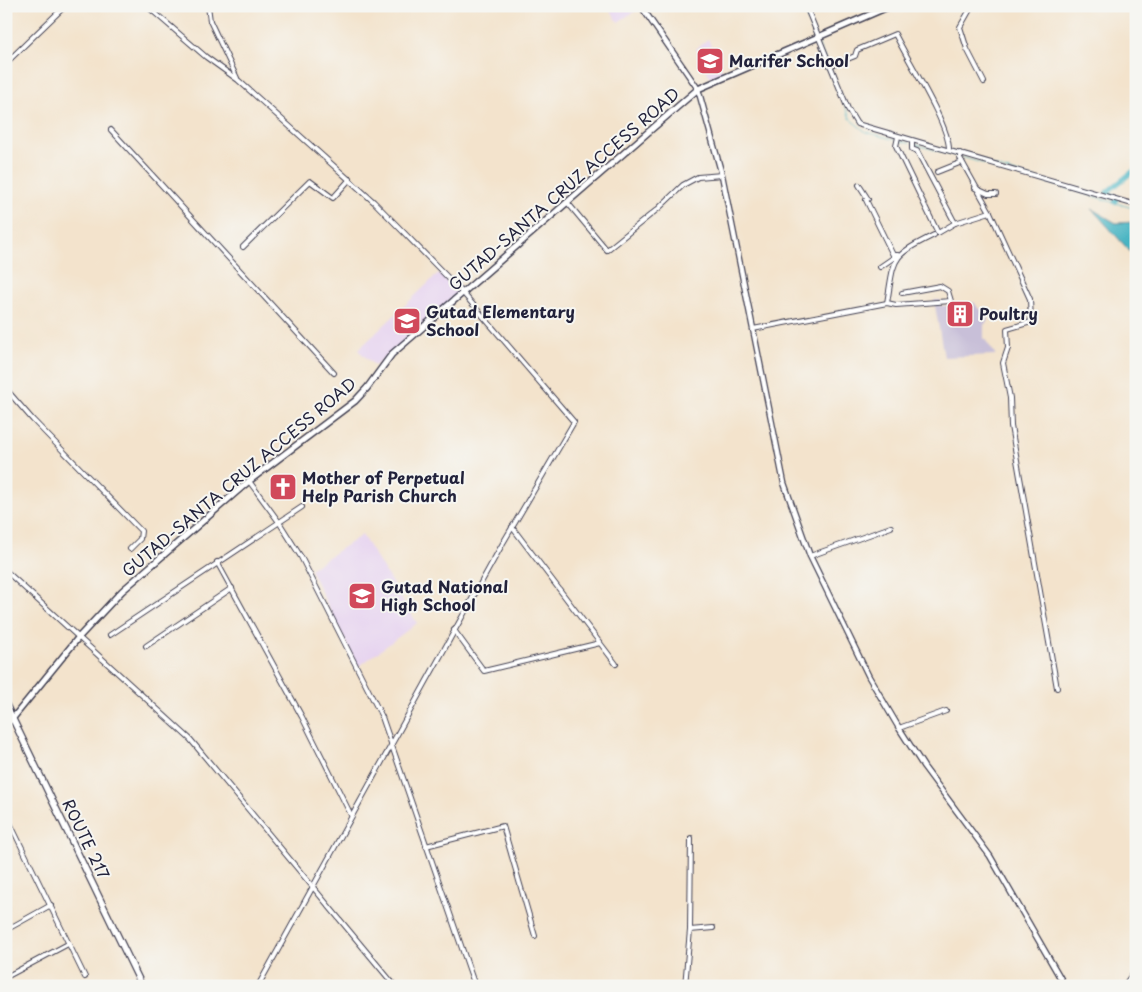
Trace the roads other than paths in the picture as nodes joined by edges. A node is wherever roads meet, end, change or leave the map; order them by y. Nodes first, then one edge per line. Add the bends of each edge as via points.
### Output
1 (65, 6) edge
2 (147, 6) edge
3 (208, 6) edge
4 (641, 6) edge
5 (806, 6) edge
6 (890, 6) edge
7 (972, 6) edge
8 (818, 37) junction
9 (6, 63) edge
10 (830, 66) junction
11 (238, 80) junction
12 (984, 82) dead end
13 (698, 89) junction
14 (111, 130) dead end
15 (898, 137) junction
16 (912, 140) junction
17 (948, 150) junction
18 (960, 153) junction
19 (962, 162) junction
20 (937, 172) dead end
21 (722, 175) junction
22 (350, 179) junction
23 (860, 185) dead end
24 (975, 188) junction
25 (996, 194) dead end
26 (567, 202) junction
27 (1136, 205) edge
28 (990, 212) junction
29 (955, 223) junction
30 (934, 235) dead end
31 (243, 247) dead end
32 (898, 255) junction
33 (880, 267) dead end
34 (463, 293) junction
35 (902, 293) dead end
36 (887, 303) junction
37 (753, 329) junction
38 (334, 373) dead end
39 (6, 390) edge
40 (250, 482) junction
41 (302, 507) dead end
42 (279, 522) junction
43 (512, 527) junction
44 (891, 527) dead end
45 (130, 549) dead end
46 (810, 556) junction
47 (216, 562) junction
48 (6, 571) edge
49 (232, 588) junction
50 (454, 630) junction
51 (110, 635) dead end
52 (78, 638) junction
53 (600, 643) junction
54 (146, 646) dead end
55 (616, 664) dead end
56 (1057, 688) dead end
57 (6, 705) edge
58 (946, 711) dead end
59 (13, 718) junction
60 (6, 725) edge
61 (899, 728) junction
62 (392, 743) junction
63 (6, 815) edge
64 (351, 815) junction
65 (691, 838) dead end
66 (426, 846) junction
67 (311, 886) junction
68 (51, 905) junction
69 (713, 928) dead end
70 (6, 930) edge
71 (690, 930) junction
72 (534, 936) dead end
73 (68, 944) junction
74 (1136, 969) edge
75 (6, 976) edge
76 (85, 977) dead end
77 (142, 986) edge
78 (258, 986) edge
79 (395, 986) edge
80 (475, 986) edge
81 (685, 986) edge
82 (1065, 986) edge
83 (1124, 986) edge

1 - 9 street
2 - 11 street
3 - 11 street via 210,21
4 - 13 street
5 - 8 street
6 - 8 main road, GUTAD-SANTA CRUZ ACCESS ROAD
7 - 12 street via 960,27
8 - 10 street
8 - 13 main road, GUTAD-SANTA CRUZ ACCESS ROAD
10 - 15 street via 857,124
10 - 17 street via 895,34 940,120 948,138
11 - 22 street
13 - 21 street
13 - 26 main road, GUTAD-SANTA CRUZ ACCESS ROAD
14 - 38 street
15 - 16 street
15 - 29 street via 896,146 938,233
16 - 17 street
16 - 29 street via 912,149 917,151
17 - 18 street
18 - 19 street
18 - 27 street
19 - 20 street
19 - 24 street
21 - 26 street via 698,177 683,185 607,250
21 - 37 street
22 - 31 street via 333,198 310,181
22 - 34 street
23 - 32 street via 884,240 893,255
24 - 25 street
24 - 28 street
26 - 34 main road, GUTAD-SANTA CRUZ ACCESS ROAD
28 - 29 street
28 - 56 street via 1030,299 1031,322 1006,329 1008,348 1003,363 1012,416 1010,426
30 - 32 street
32 - 33 street
32 - 36 street via 893,265
34 - 40 main road, GUTAD-SANTA CRUZ ACCESS ROAD via 392,354 355,401
34 - 43 street via 574,422
35 - 36 street via 940,286 948,291 951,301
36 - 37 street
37 - 46 street via 784,483
39 - 45 street via 141,531 140,539
40 - 42 street
40 - 52 main road, GUTAD-SANTA CRUZ ACCESS ROAD via 122,591
41 - 42 street
42 - 47 street
42 - 62 street via 301,557
43 - 50 street
43 - 53 street
44 - 46 street
46 - 61 street via 869,677
47 - 49 street
47 - 51 street
48 - 52 street
49 - 54 street
49 - 64 street
50 - 53 street via 484,671
50 - 62 street
52 - 59 main road, GUTAD-SANTA CRUZ ACCESS ROAD
52 - 67 street via 190,739
53 - 55 street
57 - 59 main road, ROUTE 217
58 - 61 street
59 - 60 street
59 - 77 main road, ROUTE 217
61 - 82 street via 990,856
62 - 64 street
62 - 66 street
63 - 68 street
64 - 67 street
65 - 71 street
66 - 72 street via 503,826
66 - 80 street
67 - 78 street
67 - 79 street
68 - 70 street
68 - 73 street
69 - 71 street
71 - 81 street
73 - 75 street
73 - 76 street
74 - 83 street

